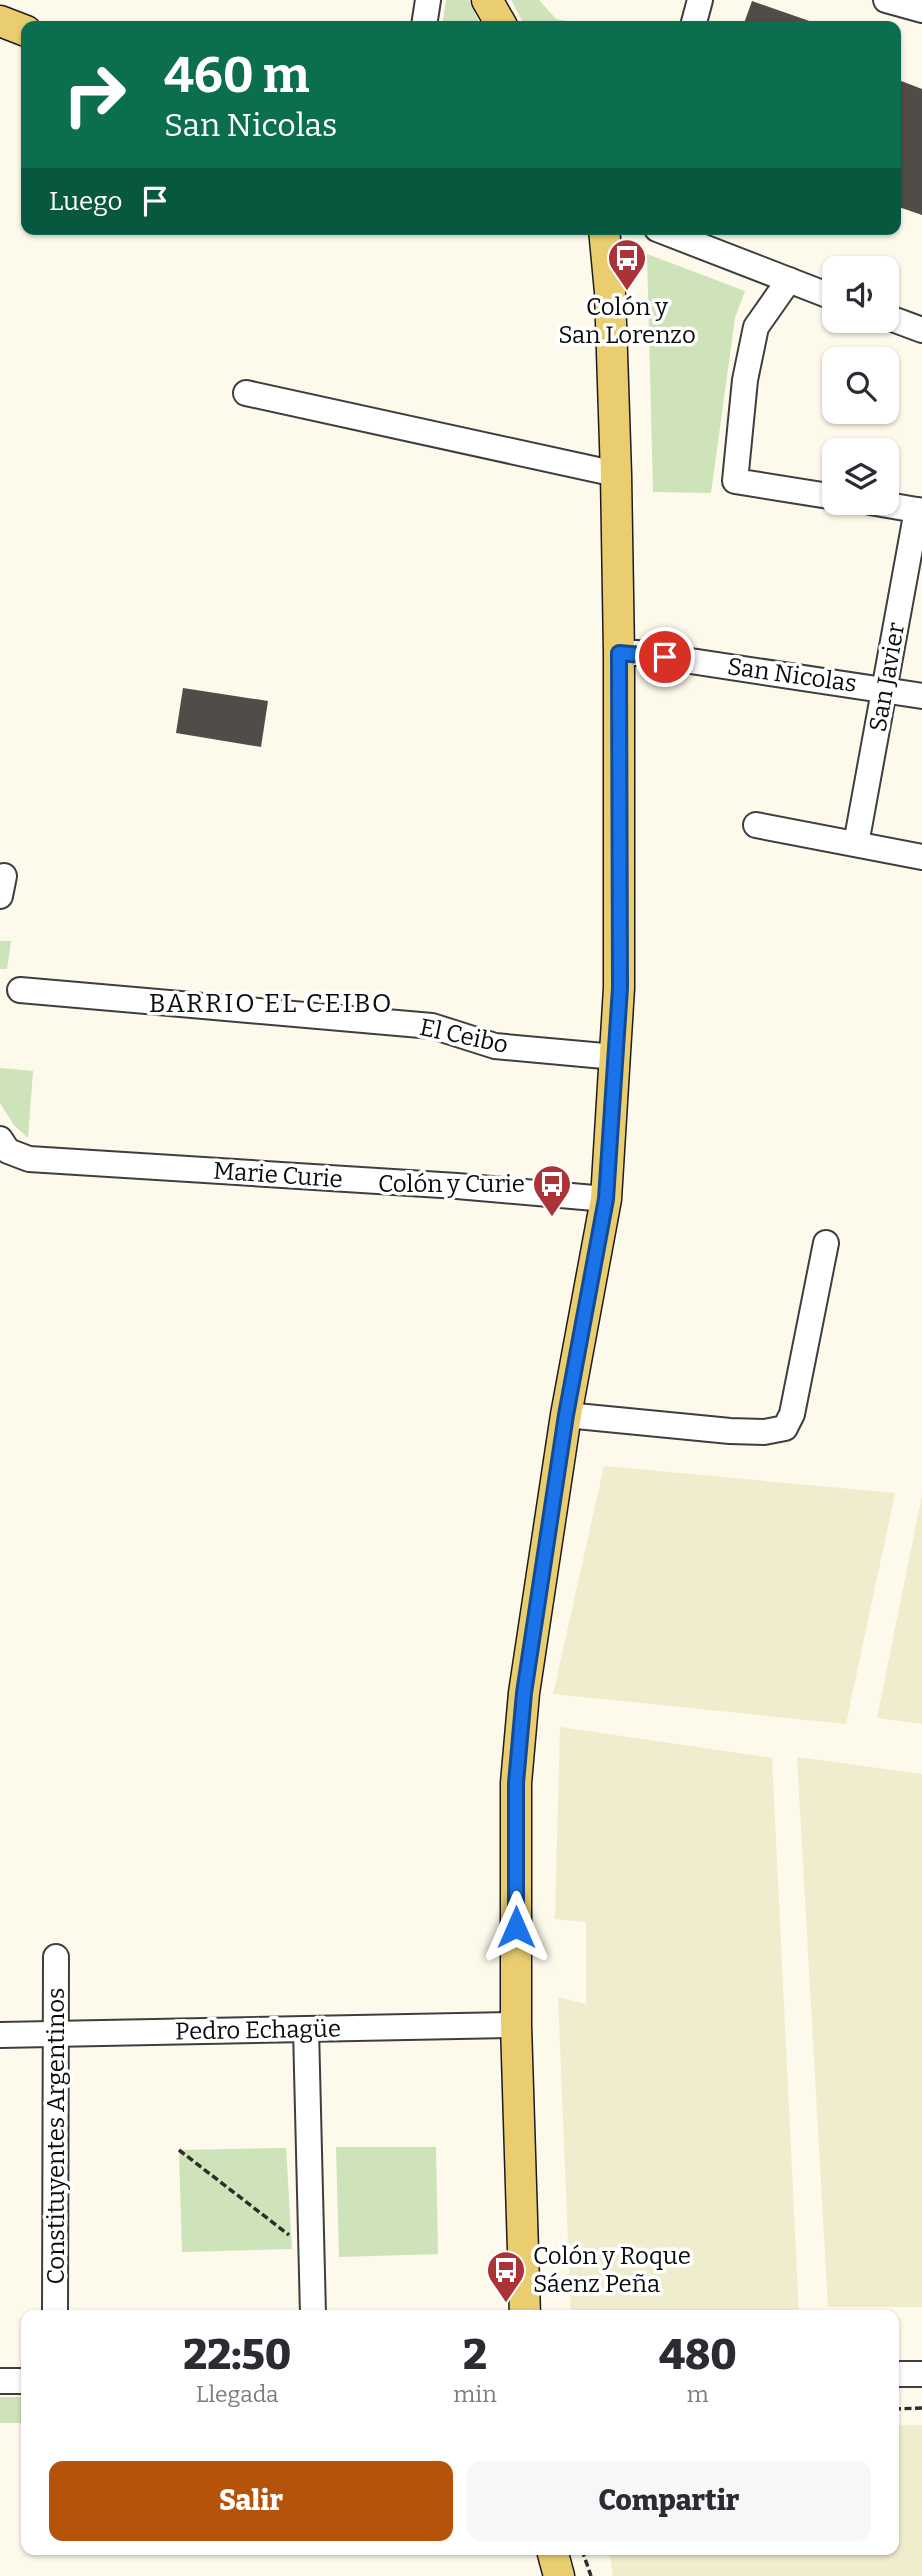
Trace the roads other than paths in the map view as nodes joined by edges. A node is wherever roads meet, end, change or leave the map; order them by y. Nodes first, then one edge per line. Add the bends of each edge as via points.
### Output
1 (428, 0) edge
2 (487, 0) edge
3 (700, 0) edge
4 (886, 0) edge
5 (922, 10) edge
6 (0, 21) edge
7 (425, 21) edge
8 (499, 21) edge
9 (694, 21) edge
10 (21, 29) edge
11 (605, 235) edge
12 (672, 235) edge
13 (789, 281) junction
14 (822, 293) edge
15 (899, 321) edge
16 (922, 330) edge
17 (246, 393) dead end
18 (616, 474) junction
19 (822, 495) edge
20 (899, 507) edge
21 (920, 510) edge
22 (619, 653) junction
23 (884, 689) junction
24 (922, 696) edge
25 (755, 825) dead end
26 (856, 844) junction
27 (922, 857) edge
28 (20, 990) dead end
29 (615, 1056) junction
30 (0, 1139) edge
31 (606, 1199) junction
32 (826, 1243) dead end
33 (566, 1415) junction
34 (57, 1957) dead end
35 (516, 2025) junction
36 (306, 2029) junction
37 (56, 2034) junction
38 (0, 2035) edge
39 (55, 2310) edge
40 (313, 2310) edge
41 (525, 2310) edge
42 (899, 2374) edge
43 (922, 2374) edge
44 (0, 2381) edge
45 (21, 2381) edge
46 (553, 2555) edge
47 (559, 2576) edge

1 - 7 street
2 - 8 main road
3 - 9 street
4 - 5 street
6 - 10 main road
11 - 18 main road
12 - 13 street
13 - 14 street
13 - 19 street via 756,327 745,380 735,481
15 - 16 street
17 - 18 street
18 - 22 main road
20 - 21 street
21 - 23 street, San Javier
22 - 23 street, San Nicolas
22 - 29 main road via 620,988
23 - 24 street, San Nicolas
23 - 26 street, San Javier
25 - 26 street
26 - 27 street
28 - 29 street, El Ceibo via 432,1026 495,1046
29 - 31 main road
30 - 31 street, Marie Curie via 8,1151 29,1159
31 - 33 main road
32 - 33 street via 792,1414 785,1428 730,1431
33 - 35 main road via 524,1693 516,1783
34 - 37 street, Constituyentes Argentinos
35 - 36 street, Pedro Echagüe
35 - 41 main road
36 - 37 street, Pedro Echagüe
36 - 40 street
37 - 38 street, Pedro Echagüe
37 - 39 street, Constituyentes Argentinos
42 - 43 street
44 - 45 street
46 - 47 main road

